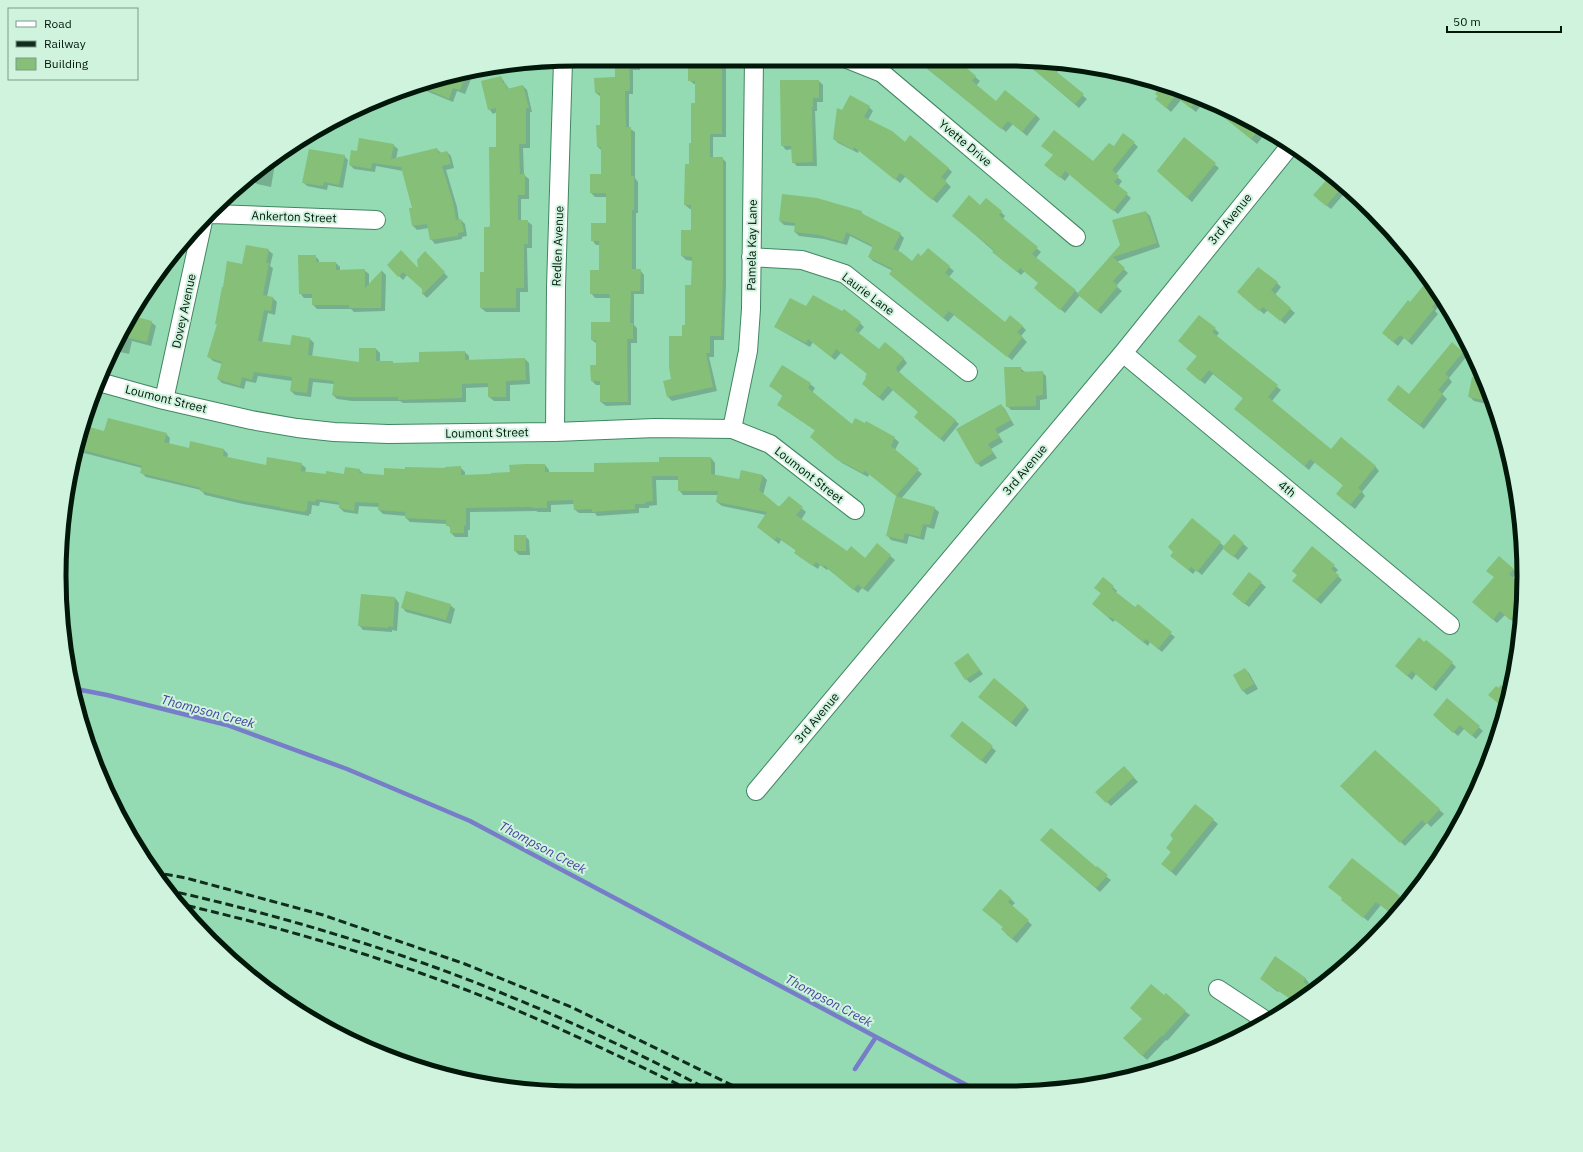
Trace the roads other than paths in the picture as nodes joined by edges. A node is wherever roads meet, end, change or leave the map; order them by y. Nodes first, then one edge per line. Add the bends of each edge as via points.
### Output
1 (563, 66) edge
2 (754, 66) edge
3 (864, 66) edge
4 (1287, 150) edge
5 (216, 214) edge
6 (376, 220) dead end
7 (201, 231) edge
8 (1076, 237) dead end
9 (751, 257) junction
10 (1123, 353) junction
11 (968, 372) dead end
12 (104, 383) edge
13 (164, 400) junction
14 (732, 429) junction
15 (555, 432) junction
16 (855, 510) dead end
17 (1450, 625) dead end
18 (756, 791) dead end
19 (1218, 989) dead end
20 (1262, 1018) edge

1 - 15 street, Redlen Avenue via 556,287
2 - 9 street, Pamela Kay Lane
3 - 8 street, Yvette Drive via 882,73
4 - 10 street, 3rd Avenue
5 - 6 street, Ankerton Street
7 - 13 street, Dovey Avenue
9 - 11 street, Laurie Lane via 802,260 845,274
9 - 14 street, Pamela Kay Lane via 748,351
10 - 17 street, 4th
10 - 18 street, 3rd Avenue
12 - 13 street, Loumont Street
13 - 15 street, Loumont Street via 251,420 334,432
14 - 15 street, Loumont Street via 655,428
14 - 16 street, Loumont Street via 770,444
19 - 20 street

